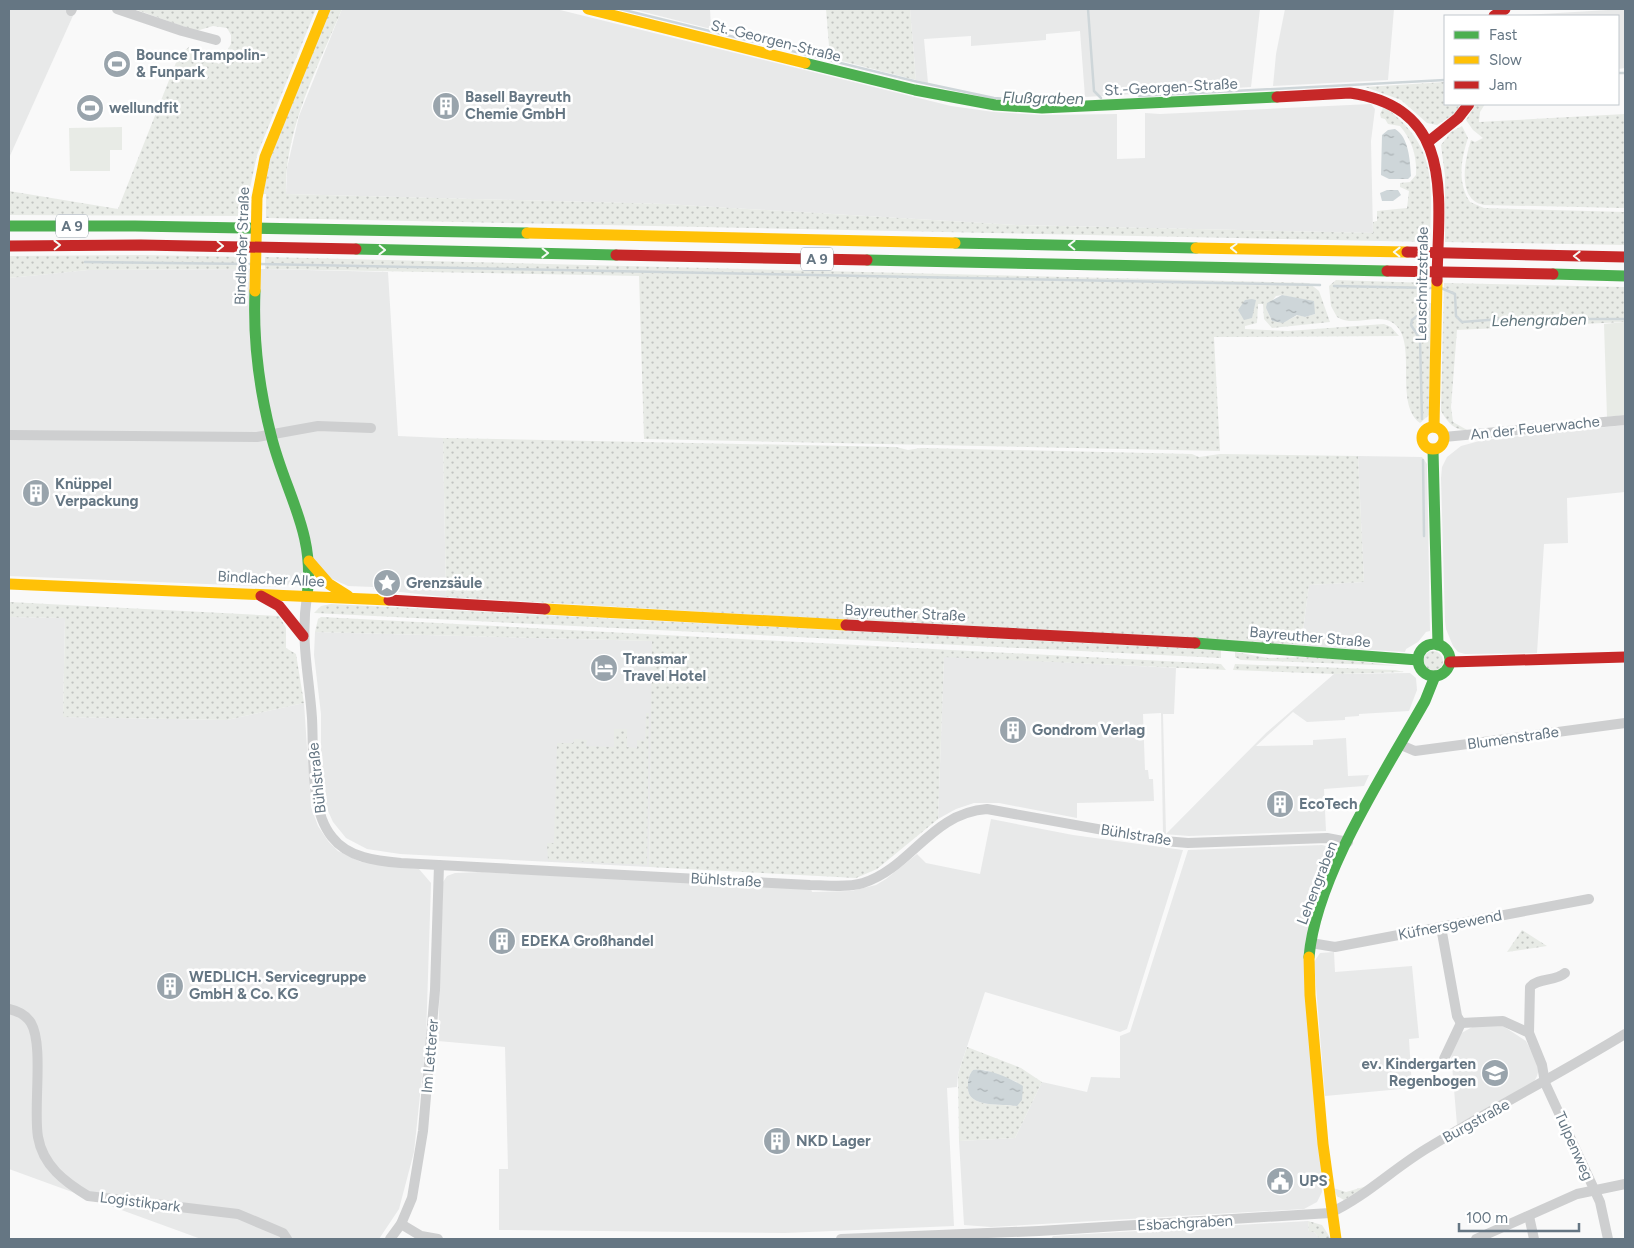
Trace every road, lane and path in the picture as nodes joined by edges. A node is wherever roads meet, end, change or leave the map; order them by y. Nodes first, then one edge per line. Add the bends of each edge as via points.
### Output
1 (118, 9) edge
2 (325, 9) edge
3 (588, 9) edge
4 (216, 40) dead end
5 (1468, 105) edge
6 (1428, 142) junction
7 (9, 226) edge
8 (9, 246) edge
9 (1625, 257) edge
10 (1625, 276) edge
11 (1625, 420) edge
12 (1434, 427) junction
13 (371, 428) dead end
14 (272, 434) junction
15 (10, 436) edge
16 (1444, 437) junction
17 (1434, 450) junction
18 (308, 560) junction
19 (9, 584) edge
20 (256, 593) junction
21 (306, 596) junction
22 (352, 598) junction
23 (391, 600) joint
24 (303, 636) junction
25 (1438, 645) junction
26 (1625, 657) edge
27 (1418, 660) junction
28 (1450, 662) junction
29 (1435, 676) junction
30 (1625, 722) edge
31 (1401, 745) junction
32 (1348, 842) junction
33 (439, 865) junction
34 (1589, 899) dead end
35 (1441, 926) junction
36 (1311, 943) junction
37 (1565, 973) dead end
38 (9, 1010) edge
39 (1461, 1023) junction
40 (1529, 1033) junction
41 (1625, 1034) edge
42 (1444, 1060) dead end
43 (1545, 1082) junction
44 (1625, 1184) edge
45 (1594, 1190) junction
46 (1330, 1213) junction
47 (1529, 1216) junction
48 (400, 1224) junction
49 (1039, 1235) edge
50 (286, 1239) edge
51 (390, 1239) edge
52 (438, 1239) edge
53 (841, 1239) edge
54 (1336, 1239) edge
55 (1476, 1239) edge
56 (1534, 1239) edge
57 (1608, 1239) edge

1 - 4 street
2 - 14 main road, Bindlacher Straße via 273,137 260,174 257,198 256,353
3 - 6 main road, St.-Georgen-Straße via 920,91 994,105 1042,108 1366,95 1396,106 1420,129
5 - 6 main road via 1458,118
6 - 12 main road, Leuschnitzstraße via 1436,176 1438,224
9 -> 7 main road, A 9 via 378,230
8 -> 10 main road, A 9 via 141,245
11 - 16 street, An der Feuerwache
12 - 16 main road via 1443,432
12 - 17 main road, Leuschnitzstraße via 1426,430 1422,437 1424,445
13 - 14 street via 318,426
14 - 15 street
14 - 18 main road, Bindlacher Straße via 307,540
16 - 17 main road via 1441,447
17 - 25 main road, Leuschnitzstraße
18 - 21 main road, Bindlacher Straße via 310,576
18 - 22 main road via 329,584
19 - 20 main road, Bindlacher Allee
20 - 21 main road, Bindlacher Allee
20 - 24 main road via 279,606
21 - 22 main road, Bindlacher Allee
21 - 24 street, Bühlstraße
22 - 23 main road, Bindlacher Allee
23 - 27 main road, Bayreuther Straße via 1230,645
24 - 33 street, Bühlstraße via 322,823 332,838 366,859
25 - 27 main road via 1423,649
25 - 28 main road via 1449,653
26 - 28 main road
27 - 29 main road via 1421,670
28 - 29 main road via 1443,674
29 - 31 main road, Lehengraben
30 - 31 street, Blumenstraße via 1415,751
31 - 32 main road, Lehengraben
32 - 33 street, Bühlstraße via 1327,838 1172,842 987,809 967,812 948,821 882,874 850,885
32 - 36 main road, Lehengraben via 1320,910
33 - 48 street, Im Letterer via 435,990 426,1109 412,1198
34 - 35 street, Küfnersgewend
35 - 36 street, Küfnersgewend via 1335,947
35 - 39 street via 1455,1010
36 - 46 main road, Lehengraben via 1309,963
37 - 40 street via 1559,978 1530,986
38 - 50 street, Logistikpark via 23,1015 34,1031 38,1138 55,1172 70,1185 88,1196 238,1214 283,1233
39 - 40 street via 1503,1021
39 - 42 street
40 - 43 street, Tulpenweg
41 - 43 street, Burgstraße
43 - 45 street, Tulpenweg
43 - 46 street, Burgstraße via 1431,1146 1402,1164 1353,1203
44 - 45 street
45 - 47 street via 1577,1194
45 - 57 street, Tulpenweg
46 - 49 street, Esbachgraben
46 - 54 main road, Lehengraben
47 - 55 street
47 - 56 street
48 - 51 street, Im Letterer
48 - 52 street via 421,1236
49 - 53 street, Esbachgraben

